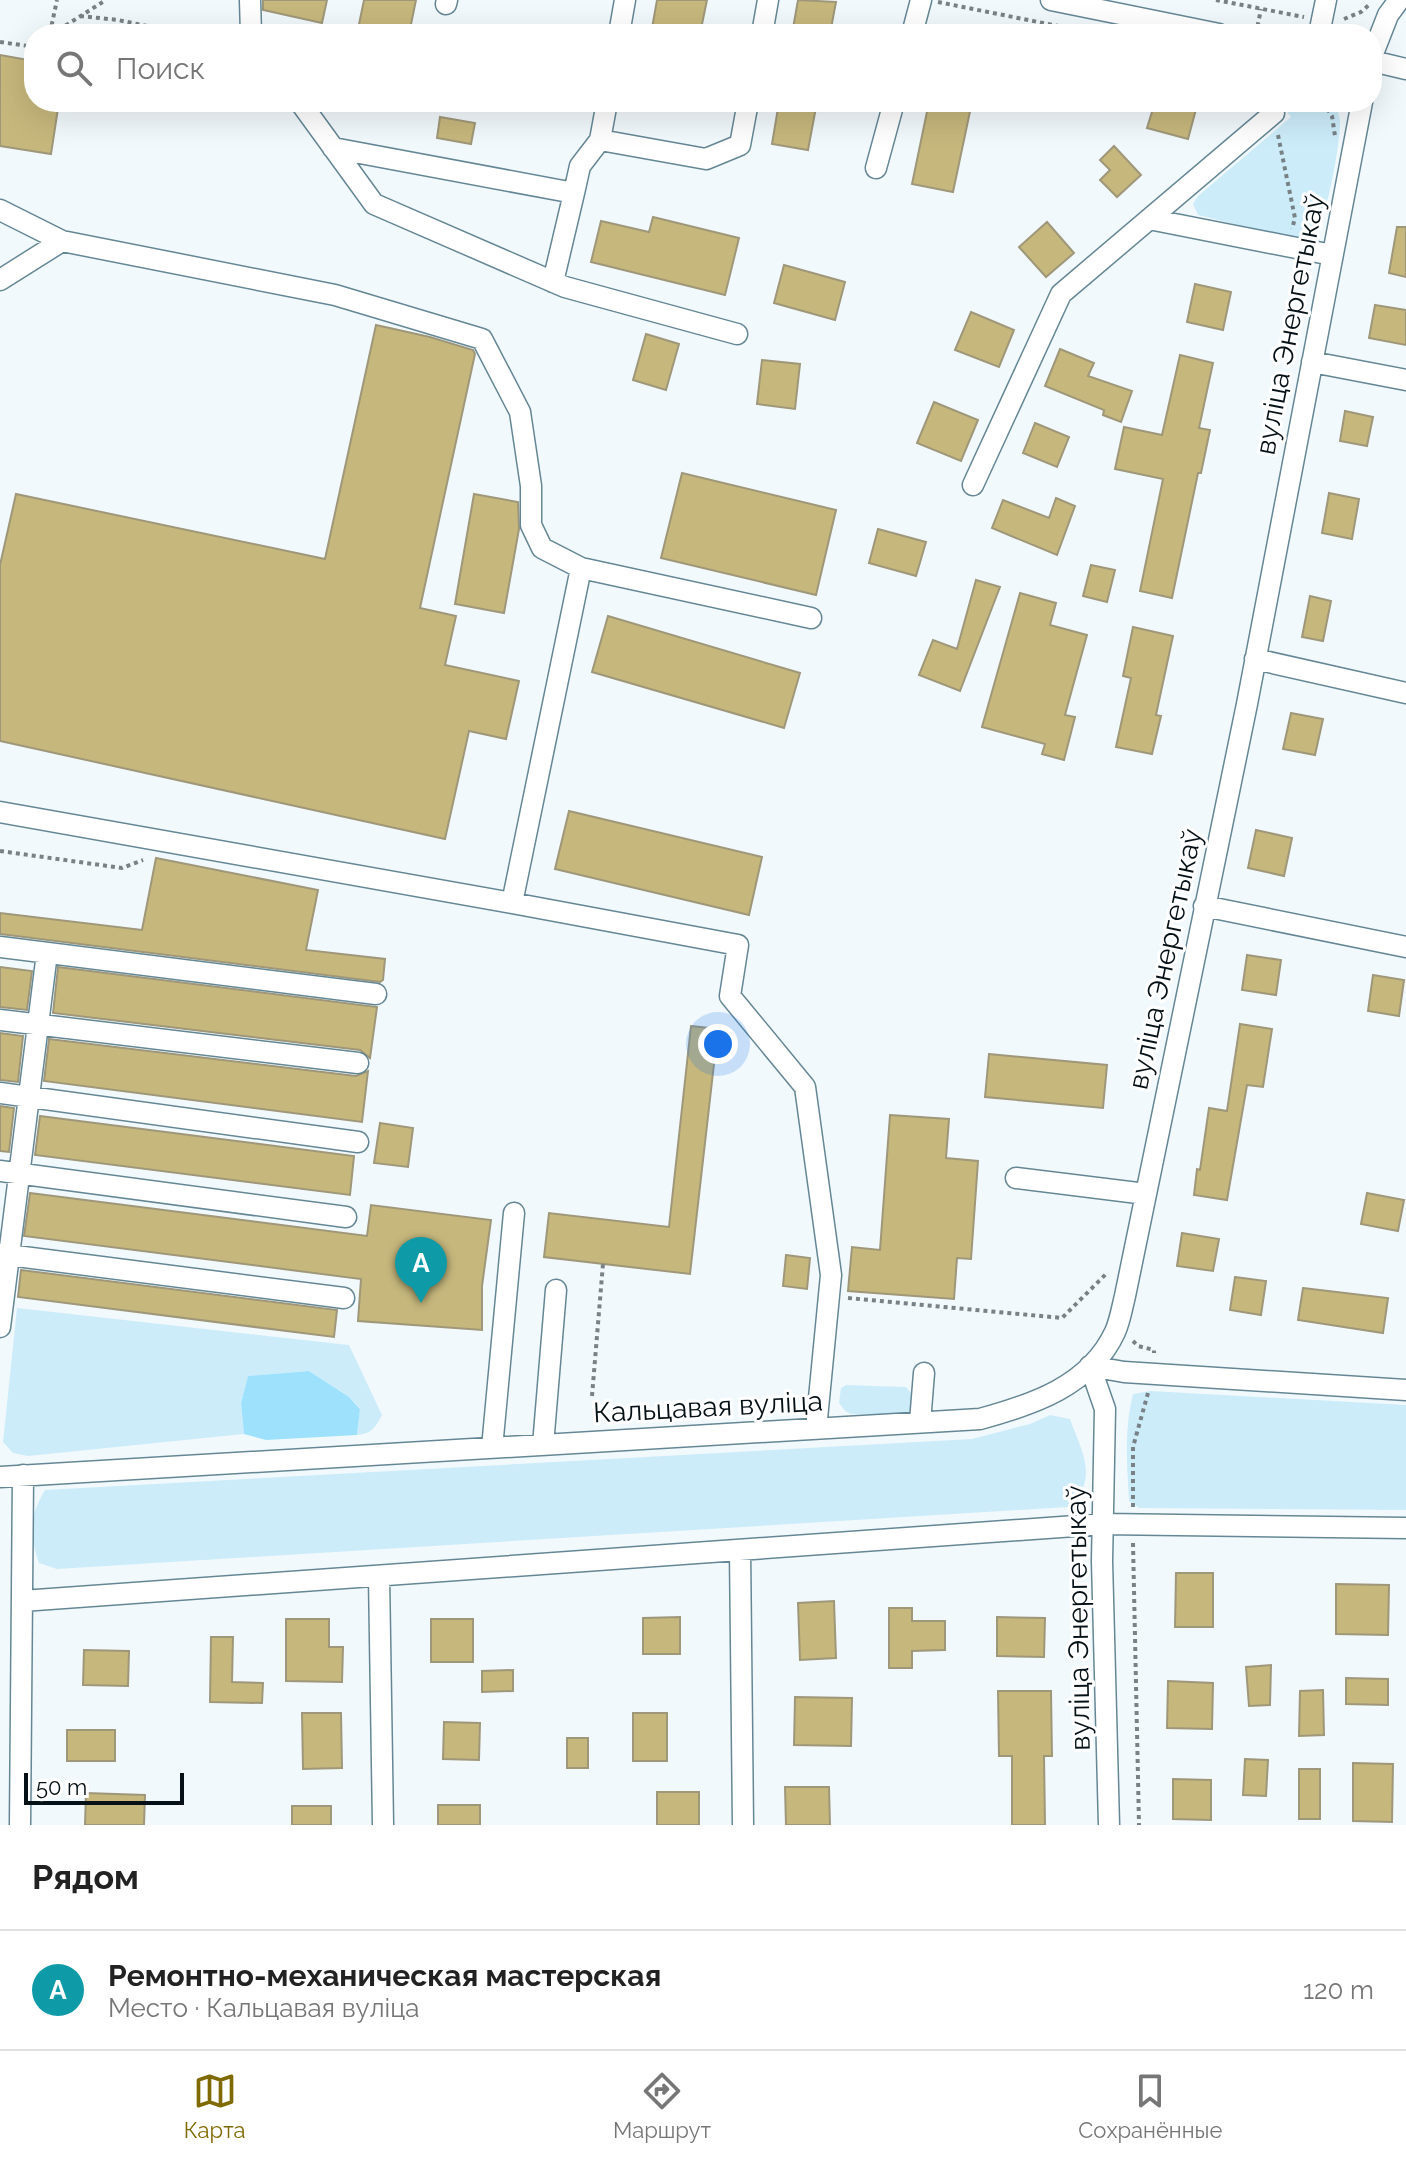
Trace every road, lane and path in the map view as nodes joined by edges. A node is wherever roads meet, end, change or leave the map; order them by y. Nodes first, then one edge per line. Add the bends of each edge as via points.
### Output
1 (57, 0) edge
2 (106, 0) edge
3 (250, 0) edge
4 (768, 0) edge
5 (921, 0) edge
6 (928, 0) edge
7 (1051, 0) edge
8 (1216, 0) edge
9 (1326, 0) edge
10 (1399, 0) edge
11 (620, 1) edge
12 (1370, 4) dead end
13 (1261, 9) junction
14 (80, 16) junction
15 (53, 24) edge
16 (67, 24) edge
17 (137, 24) edge
18 (251, 24) edge
19 (619, 24) edge
20 (764, 24) edge
21 (915, 24) edge
22 (1048, 24) edge
23 (1170, 24) edge
24 (1258, 24) edge
25 (1310, 24) edge
26 (1321, 24) edge
27 (1329, 24) edge
28 (1382, 32) edge
29 (0, 42) edge
30 (24, 45) edge
31 (1382, 62) edge
32 (1406, 69) edge
33 (307, 112) edge
34 (605, 112) edge
35 (746, 112) edge
36 (891, 112) edge
37 (1329, 112) edge
38 (1360, 112) edge
39 (1274, 113) joint
40 (1333, 135) dead end
41 (600, 140) junction
42 (333, 148) junction
43 (876, 168) dead end
44 (574, 193) junction
45 (0, 210) edge
46 (1149, 219) junction
47 (62, 241) junction
48 (1288, 247) junction
49 (1332, 255) junction
50 (0, 280) edge
51 (553, 282) junction
52 (737, 334) dead end
53 (1312, 362) junction
54 (1406, 380) edge
55 (973, 485) dead end
56 (581, 568) junction
57 (811, 618) dead end
58 (1255, 659) junction
59 (1406, 693) edge
60 (0, 812) edge
61 (160, 840) junction
62 (0, 851) edge
63 (512, 903) junction
64 (1204, 906) junction
65 (0, 947) edge
66 (1406, 947) edge
67 (47, 953) junction
68 (376, 994) dead end
69 (0, 1020) edge
70 (38, 1024) junction
71 (358, 1063) dead end
72 (0, 1093) edge
73 (29, 1096) junction
74 (358, 1142) dead end
75 (10, 1172) edge
76 (1016, 1178) dead end
77 (1146, 1194) junction
78 (514, 1213) dead end
79 (346, 1217) dead end
80 (4, 1254) edge
81 (603, 1264) dead end
82 (556, 1290) dead end
83 (866, 1292) dead end
84 (344, 1298) dead end
85 (865, 1300) dead end
86 (0, 1327) edge
87 (1090, 1366) junction
88 (924, 1373) dead end
89 (1406, 1390) edge
90 (592, 1396) dead end
91 (920, 1422) junction
92 (816, 1429) junction
93 (543, 1445) junction
94 (492, 1448) junction
95 (23, 1475) junction
96 (0, 1477) edge
97 (1103, 1524) junction
98 (1406, 1528) edge
99 (740, 1550) junction
100 (379, 1576) junction
101 (22, 1601) junction
102 (20, 1825) edge
103 (383, 1825) edge
104 (743, 1825) edge
105 (1109, 1825) edge

1 - 15 path
2 - 14 path
3 - 18 street
4 - 20 street
5 - 21 street
6 - 22 path
7 - 23 street
8 - 13 path
9 - 26 street
10 - 28 street
11 - 19 street
12 - 27 path
13 - 24 path
13 - 25 path
14 - 16 path
14 - 17 path
29 - 30 path
31 - 32 street
33 - 42 street
34 - 41 street
35 - 41 street via 740,145 706,159
36 - 43 street
37 - 40 path
38 - 49 street, вуліца Энергетыкаў
39 - 46 street
39 - 48 path via 1295,218
41 - 44 street via 580,166
42 - 44 street
42 - 51 street via 374,204
44 - 51 street
45 - 47 street
46 - 48 street
46 - 55 street via 1061,294
47 - 50 street
47 - 56 street via 335,295 482,339 520,412 531,525 542,548
48 - 49 street
49 - 53 street, вуліца Энергетыкаў
51 - 52 street
53 - 54 street
53 - 58 street, вуліца Энергетыкаў
56 - 57 street
56 - 63 street
58 - 59 street
58 - 64 street, вуліца Энергетыкаў
60 - 61 street
61 - 62 path via 151,856 122,868
61 - 63 street
63 - 92 street via 738,945 730,996 805,1087 831,1275
64 - 66 street
64 - 77 street, вуліца Энергетыкаў
65 - 67 street
67 - 68 street
67 - 70 street
69 - 70 street
70 - 71 street
70 - 73 street
72 - 73 street
73 - 74 street
73 - 75 street
75 - 79 street
75 - 80 street
76 - 77 street
77 - 87 street, вуліца Энергетыкаў via 1116,1331
78 - 94 street
80 - 84 street
80 - 86 street
81 - 90 path
82 - 93 street
83 - 85 path
87 - 89 street
87 - 91 street, Кальцавая вуліца via 1069,1385 1015,1409 980,1419
87 - 97 street, вуліца Энергетыкаў via 1105,1409
88 - 91 street
91 - 92 street, Кальцавая вуліца
92 - 93 street, Кальцавая вуліца
93 - 94 street, Кальцавая вуліца
94 - 95 street, Кальцавая вуліца
95 - 96 street, Кальцавая вуліца
95 - 101 street
97 - 98 street
97 - 99 street
97 - 105 street, вуліца Энергетыкаў
99 - 100 street
99 - 104 street
100 - 101 street
100 - 103 street
101 - 102 street

